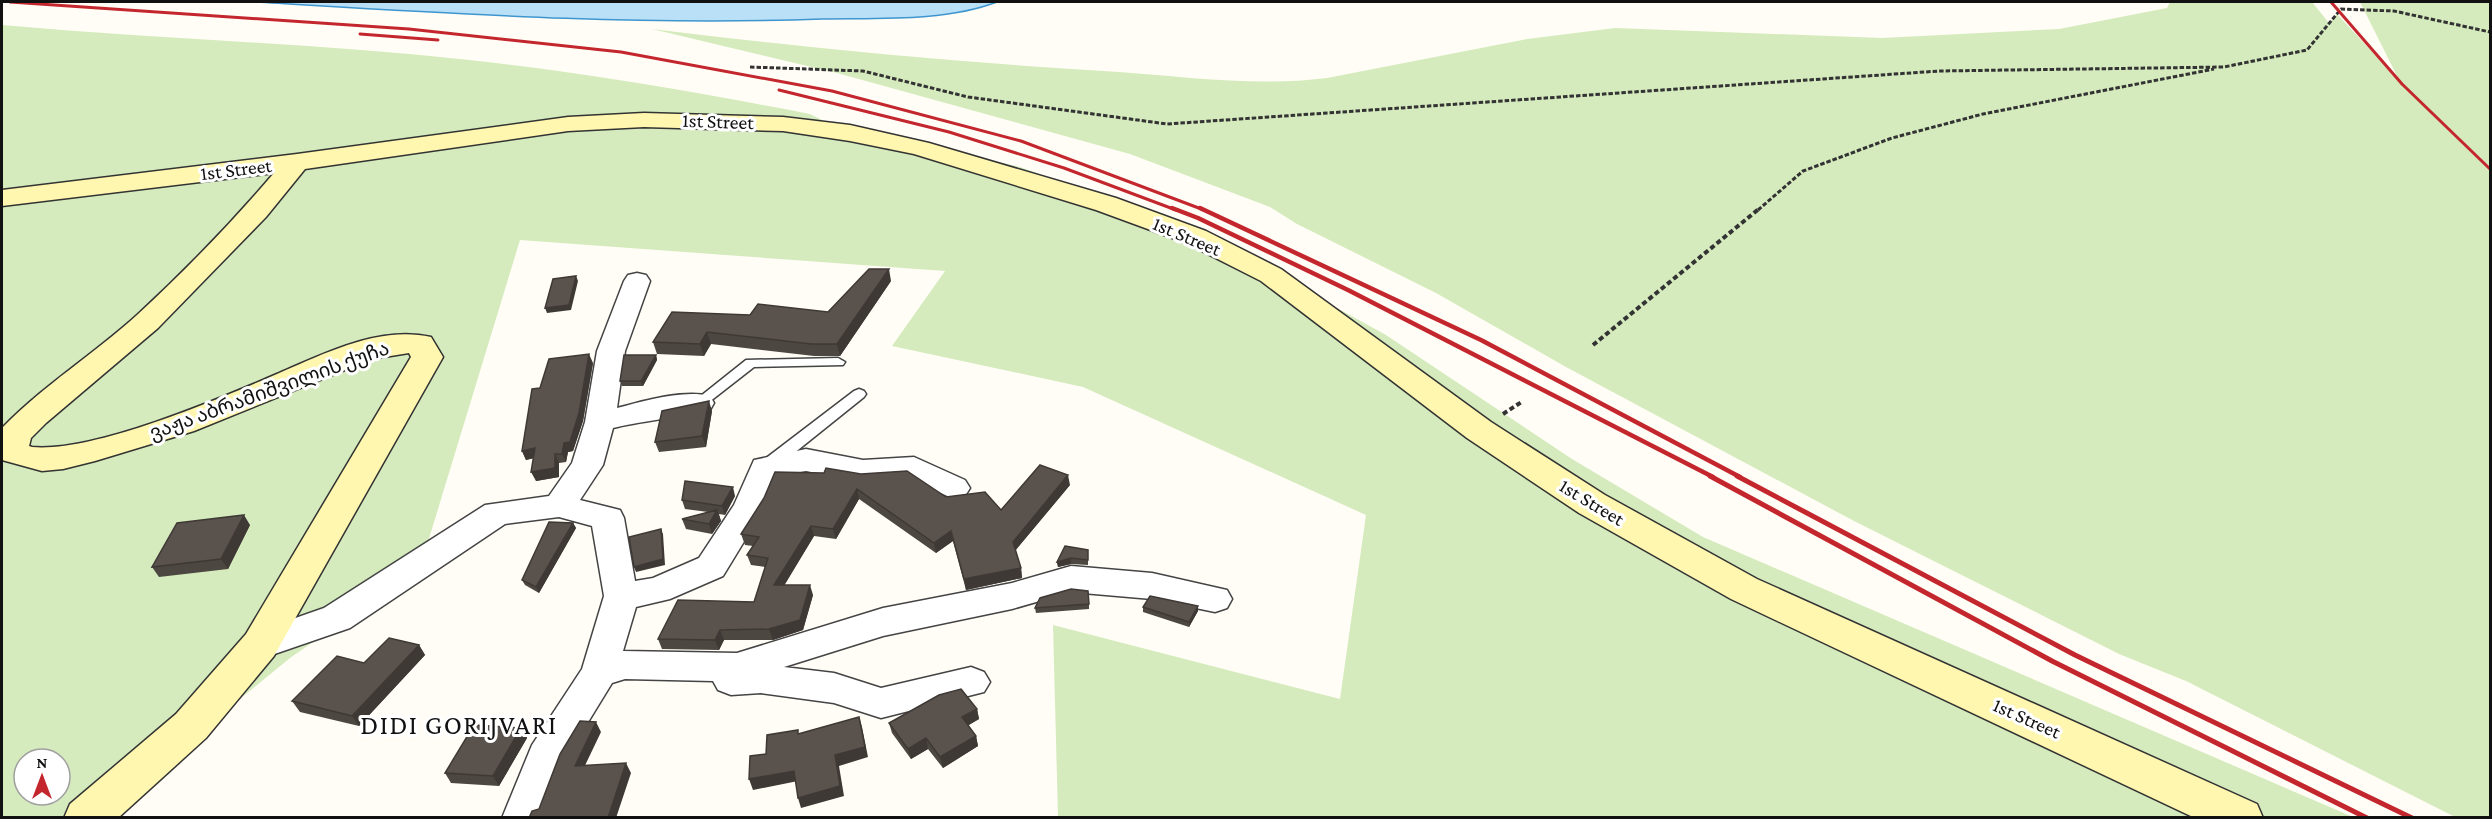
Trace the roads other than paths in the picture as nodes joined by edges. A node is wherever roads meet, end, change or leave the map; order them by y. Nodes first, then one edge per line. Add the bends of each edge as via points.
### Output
1 (297, 162) junction
2 (2, 198) edge
3 (637, 280) dead end
4 (838, 362) edge
5 (859, 394) dead end
6 (699, 403) joint
7 (600, 422) junction
8 (765, 468) junction
9 (954, 488) dead end
10 (559, 506) junction
11 (621, 596) junction
12 (1215, 599) dead end
13 (260, 645) junction
14 (612, 669) junction
15 (971, 682) dead end
16 (86, 818) edge
17 (522, 818) edge
18 (2241, 818) edge

1 - 2 main road, 1st Street
1 - 13 main road, ვაჟა აბრამიშვილის ქუჩა via 256,211 147,322 34,415 15,435 11,451 24,459 53,460 118,444 190,421 365,350 400,343 420,344 427,357
1 - 18 main road, 1st Street via 568,124 644,120 783,124 921,148 1106,204 1196,237 1271,275 1479,430 1592,504 1744,590
3 - 7 street via 611,351
4 - 6 lane via 751,363
5 - 8 lane
6 - 7 street via 646,410
7 - 10 street via 587,465
8 - 9 street via 806,460 864,471 914,468
8 - 11 street via 749,507 711,567 658,590
10 - 11 street via 608,518
10 - 13 street via 497,513 337,618
11 - 14 street
12 - 14 street via 1152,585 1071,579 1012,596 883,622 737,667
13 - 16 main road, ვაჟა აბრამიშვილის ქუჩა via 191,726
14 - 15 street via 702,682 761,678 834,688 882,703
14 - 17 street via 546,757

